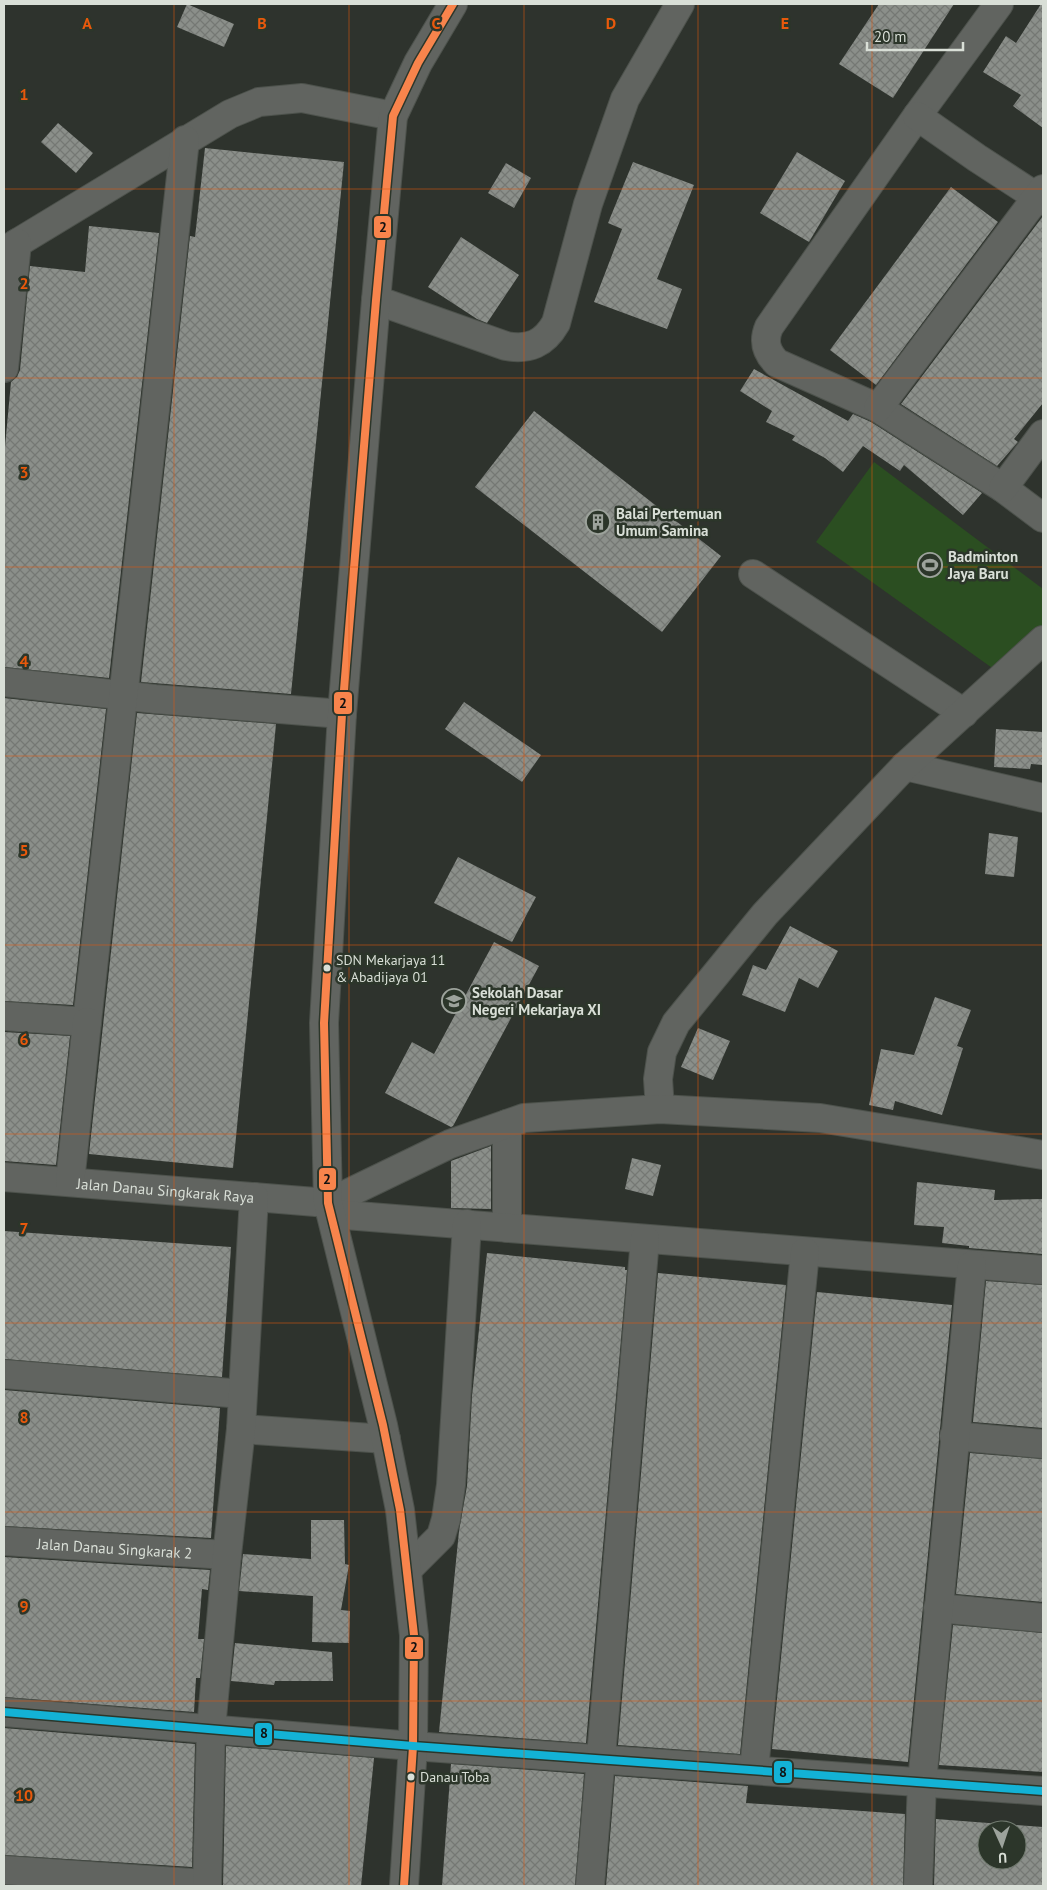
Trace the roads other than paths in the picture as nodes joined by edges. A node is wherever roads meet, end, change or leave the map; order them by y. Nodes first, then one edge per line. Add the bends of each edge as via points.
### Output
1 (453, 4) edge
2 (680, 4) edge
3 (999, 4) edge
4 (394, 116) junction
5 (916, 116) junction
6 (185, 140) junction
7 (1041, 196) edge
8 (10, 247) edge
9 (376, 300) junction
10 (4, 368) edge
11 (878, 408) junction
12 (1043, 434) edge
13 (1003, 488) junction
14 (1043, 518) edge
15 (752, 574) dead end
16 (1043, 640) edge
17 (4, 682) edge
18 (124, 695) junction
19 (964, 713) junction
20 (342, 714) junction
21 (905, 766) junction
22 (1043, 798) edge
23 (4, 1016) edge
24 (87, 1022) junction
25 (660, 1109) junction
26 (507, 1124) junction
27 (1043, 1155) edge
28 (4, 1177) edge
29 (70, 1182) junction
30 (254, 1197) junction
31 (330, 1208) junction
32 (467, 1224) junction
33 (508, 1228) junction
34 (645, 1239) junction
35 (805, 1252) junction
36 (972, 1265) junction
37 (1043, 1270) edge
38 (4, 1374) edge
39 (242, 1394) junction
40 (241, 1429) junction
41 (954, 1436) junction
42 (386, 1439) junction
43 (1043, 1444) edge
44 (4, 1541) edge
45 (227, 1555) junction
46 (407, 1570) junction
47 (938, 1608) junction
48 (1043, 1618) edge
49 (4, 1712) edge
50 (212, 1729) junction
51 (412, 1746) junction
52 (600, 1760) junction
53 (754, 1770) junction
54 (922, 1782) junction
55 (1043, 1791) edge
56 (4, 1870) edge
57 (207, 1885) edge
58 (404, 1886) edge
59 (590, 1886) edge
60 (918, 1886) edge

1 - 4 street via 418,63
2 - 9 street via 625,99 588,204 556,323 549,336 527,347 506,346
3 - 5 street
4 - 6 street via 302,98 260,102 230,114
4 - 9 street
5 - 7 street
5 - 11 street via 766,334 769,355 776,363
6 - 8 street
6 - 18 street
7 - 11 street
8 - 10 street
9 - 20 street
11 - 13 street
12 - 13 street
13 - 14 street
15 - 19 street
16 - 19 street
17 - 18 street
18 - 20 street
18 - 24 street
19 - 21 street
20 - 31 street via 324,1023
21 - 22 street
21 - 25 street via 765,914 676,1024 662,1052 658,1079
23 - 24 street
24 - 29 street
25 - 26 street via 524,1118
25 - 27 street via 820,1118
26 - 31 street via 450,1144
26 - 33 street
28 - 29 street, Jalan Danau Singkarak Raya
29 - 30 street, Jalan Danau Singkarak Raya
30 - 31 street, Jalan Danau Singkarak Raya
30 - 39 street
31 - 32 street, Jalan Danau Singkarak Raya
31 - 42 street
32 - 33 street, Jalan Danau Singkarak Raya
32 - 46 street via 451,1485 446,1519 441,1536
33 - 34 street, Jalan Danau Singkarak Raya
34 - 35 street, Jalan Danau Singkarak Raya
34 - 52 street
35 - 36 street, Jalan Danau Singkarak Raya
35 - 53 street
36 - 37 street, Jalan Danau Singkarak Raya
36 - 41 street
38 - 39 street
39 - 40 street
40 - 42 street
40 - 45 street
41 - 43 street
41 - 47 street
42 - 46 street via 400,1510
44 - 45 street, Jalan Danau Singkarak 2
45 - 50 street
46 - 51 street via 414,1636
47 - 48 street
47 - 54 street
49 - 50 street
50 - 51 street
50 - 57 street
51 - 52 street
51 - 58 street
52 - 53 street
52 - 59 street
53 - 54 street
54 - 55 street
54 - 60 street
56 - 57 street

